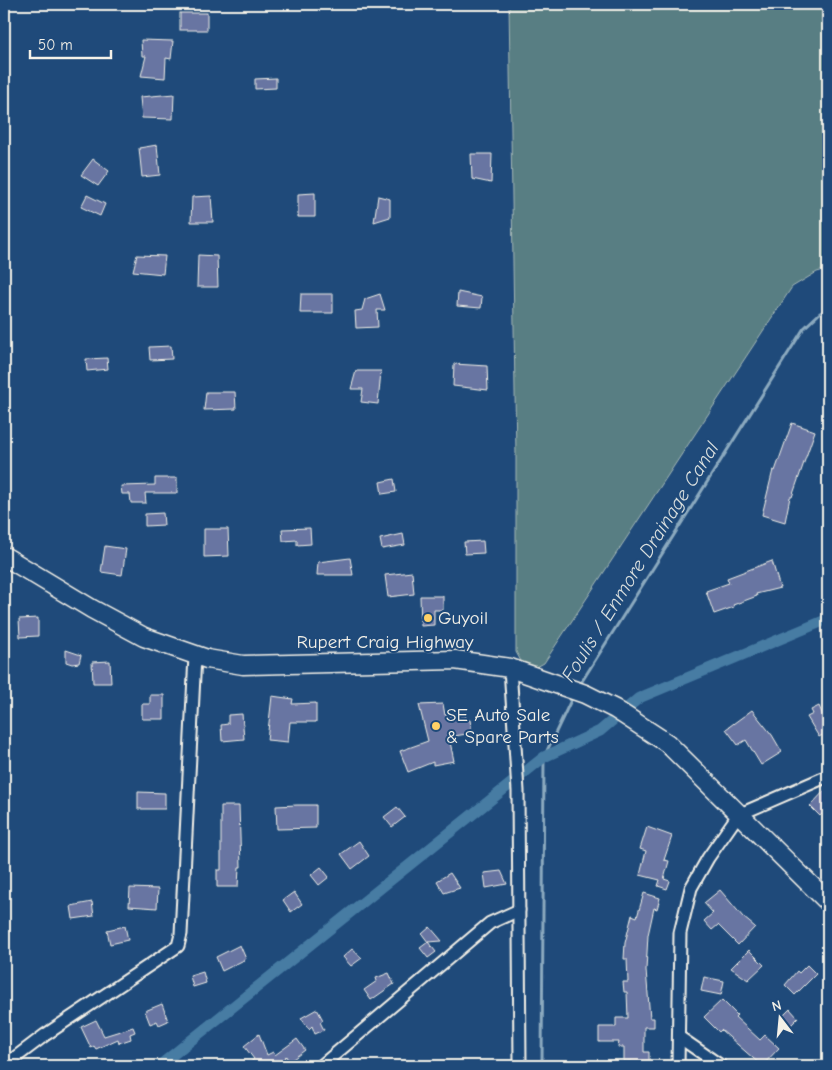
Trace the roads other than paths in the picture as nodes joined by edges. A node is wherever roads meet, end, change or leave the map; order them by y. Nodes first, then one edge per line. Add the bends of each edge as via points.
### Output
1 (4, 556) edge
2 (195, 656) junction
3 (510, 668) junction
4 (828, 776) edge
5 (738, 815) junction
6 (828, 902) edge
7 (519, 910) junction
8 (679, 1037) junction
9 (4, 1066) edge
10 (321, 1066) edge
11 (520, 1066) edge
12 (678, 1066) edge
13 (721, 1066) edge

1 - 2 main road, Rupert Craig Highway via 144,637
2 - 3 main road, Rupert Craig Highway via 243,665 455,660
2 - 9 street via 178,946
3 - 5 main road, Rupert Craig Highway via 585,694 615,709 667,743
3 - 7 street via 517,754
4 - 5 street
5 - 6 main road, Rupert Craig Highway
5 - 8 street via 691,888 680,933
7 - 10 street via 490,923
7 - 11 street
8 - 12 street
8 - 13 street

